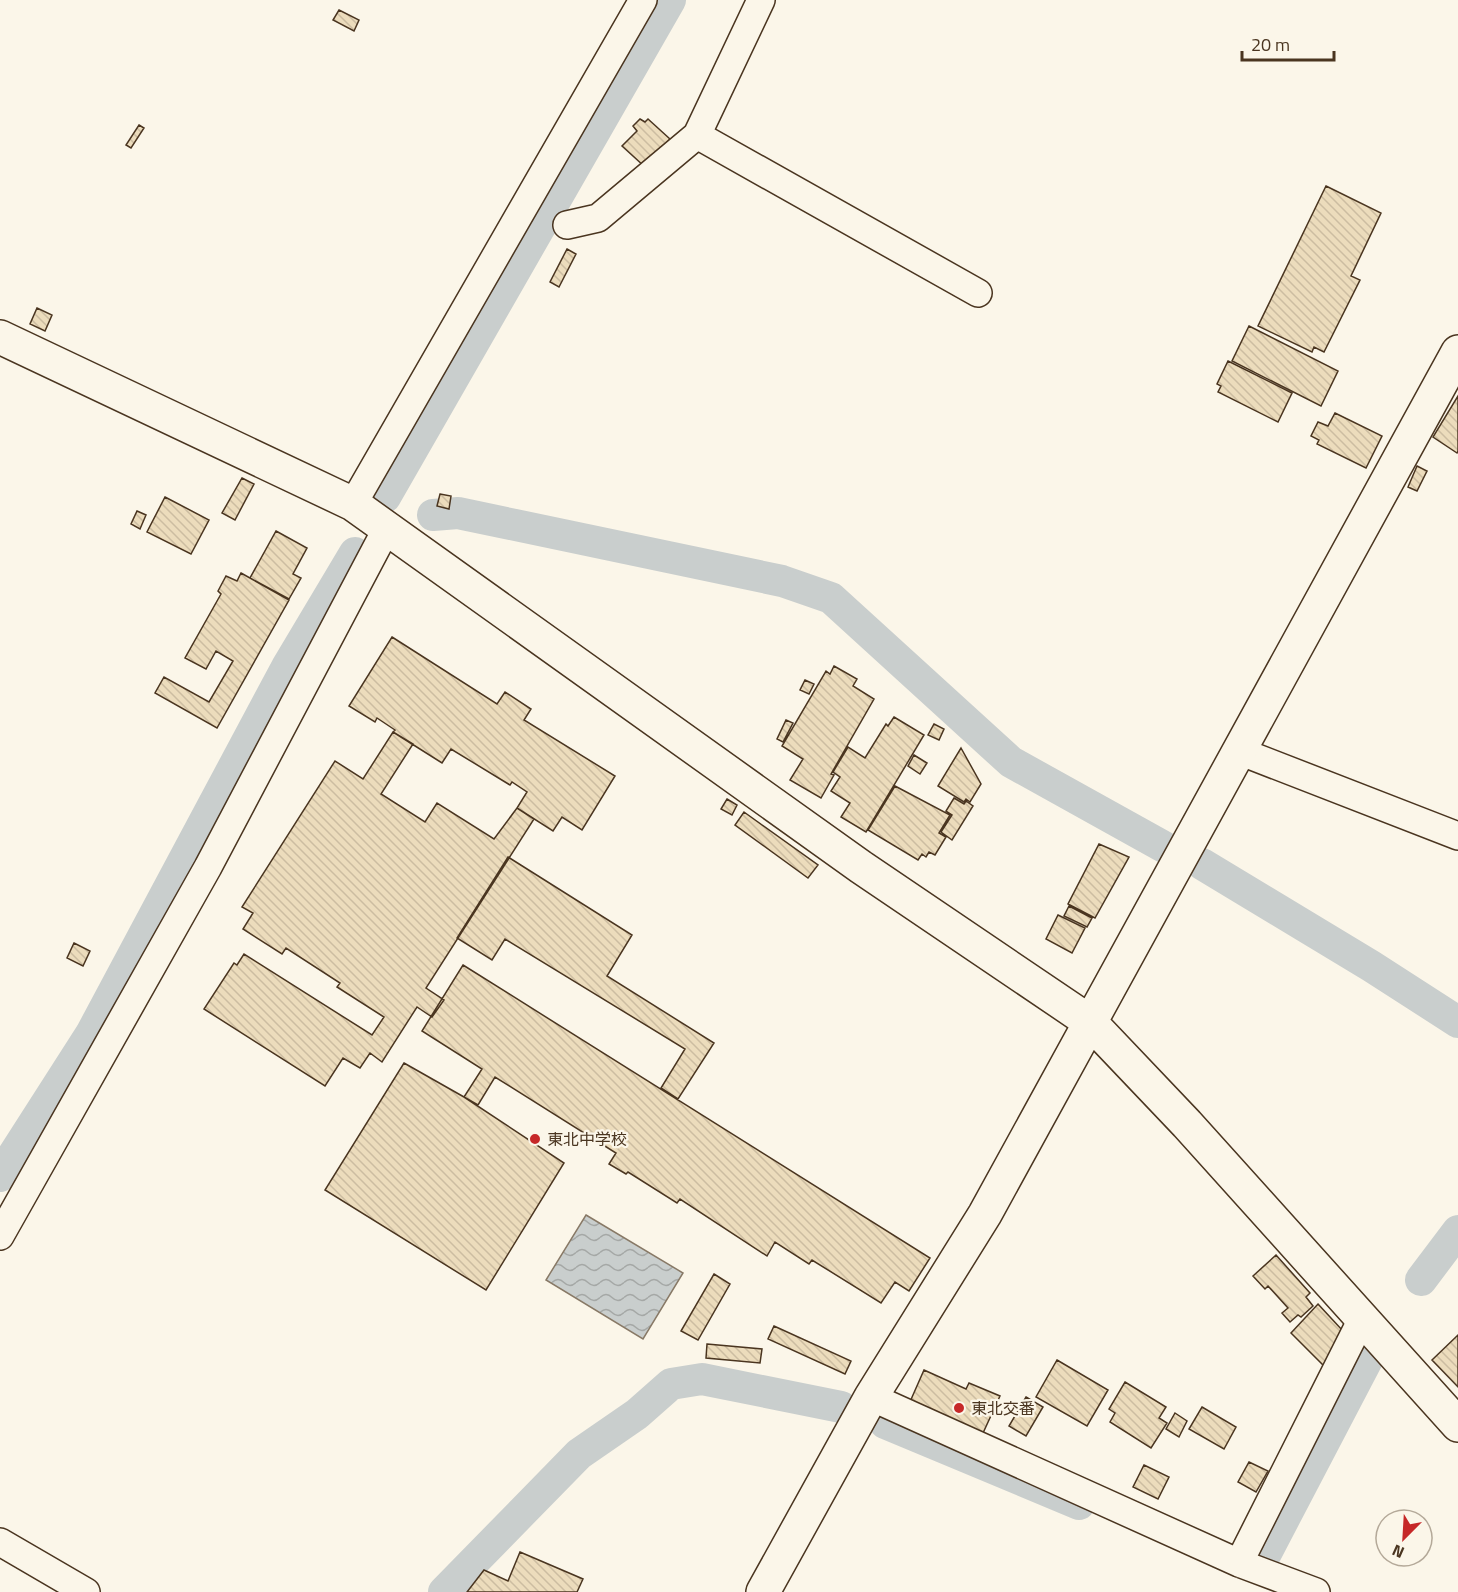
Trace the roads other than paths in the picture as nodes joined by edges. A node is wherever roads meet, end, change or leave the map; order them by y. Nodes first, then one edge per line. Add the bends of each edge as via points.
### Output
1 (643, 0) edge
2 (761, 0) edge
3 (697, 135) junction
4 (567, 225) dead end
5 (978, 293) dead end
6 (0, 337) edge
7 (1458, 352) edge
8 (353, 504) junction
9 (387, 528) junction
10 (1239, 751) junction
11 (1458, 836) edge
12 (1090, 1022) junction
13 (0, 1236) edge
14 (1362, 1319) junction
15 (871, 1397) junction
16 (1458, 1425) edge
17 (0, 1542) edge
18 (1239, 1563) junction
19 (86, 1592) edge
20 (763, 1592) edge
21 (1316, 1592) edge

1 - 8 street
2 - 3 street
3 - 4 street via 598,218
3 - 5 street
6 - 8 street
7 - 10 street
8 - 9 street
9 - 12 street via 861,867
9 - 13 street via 208,867
10 - 11 street
10 - 12 street
12 - 14 street
12 - 15 street via 985,1214
14 - 16 street
14 - 18 street
15 - 18 street
15 - 20 street
17 - 19 street
18 - 21 street

